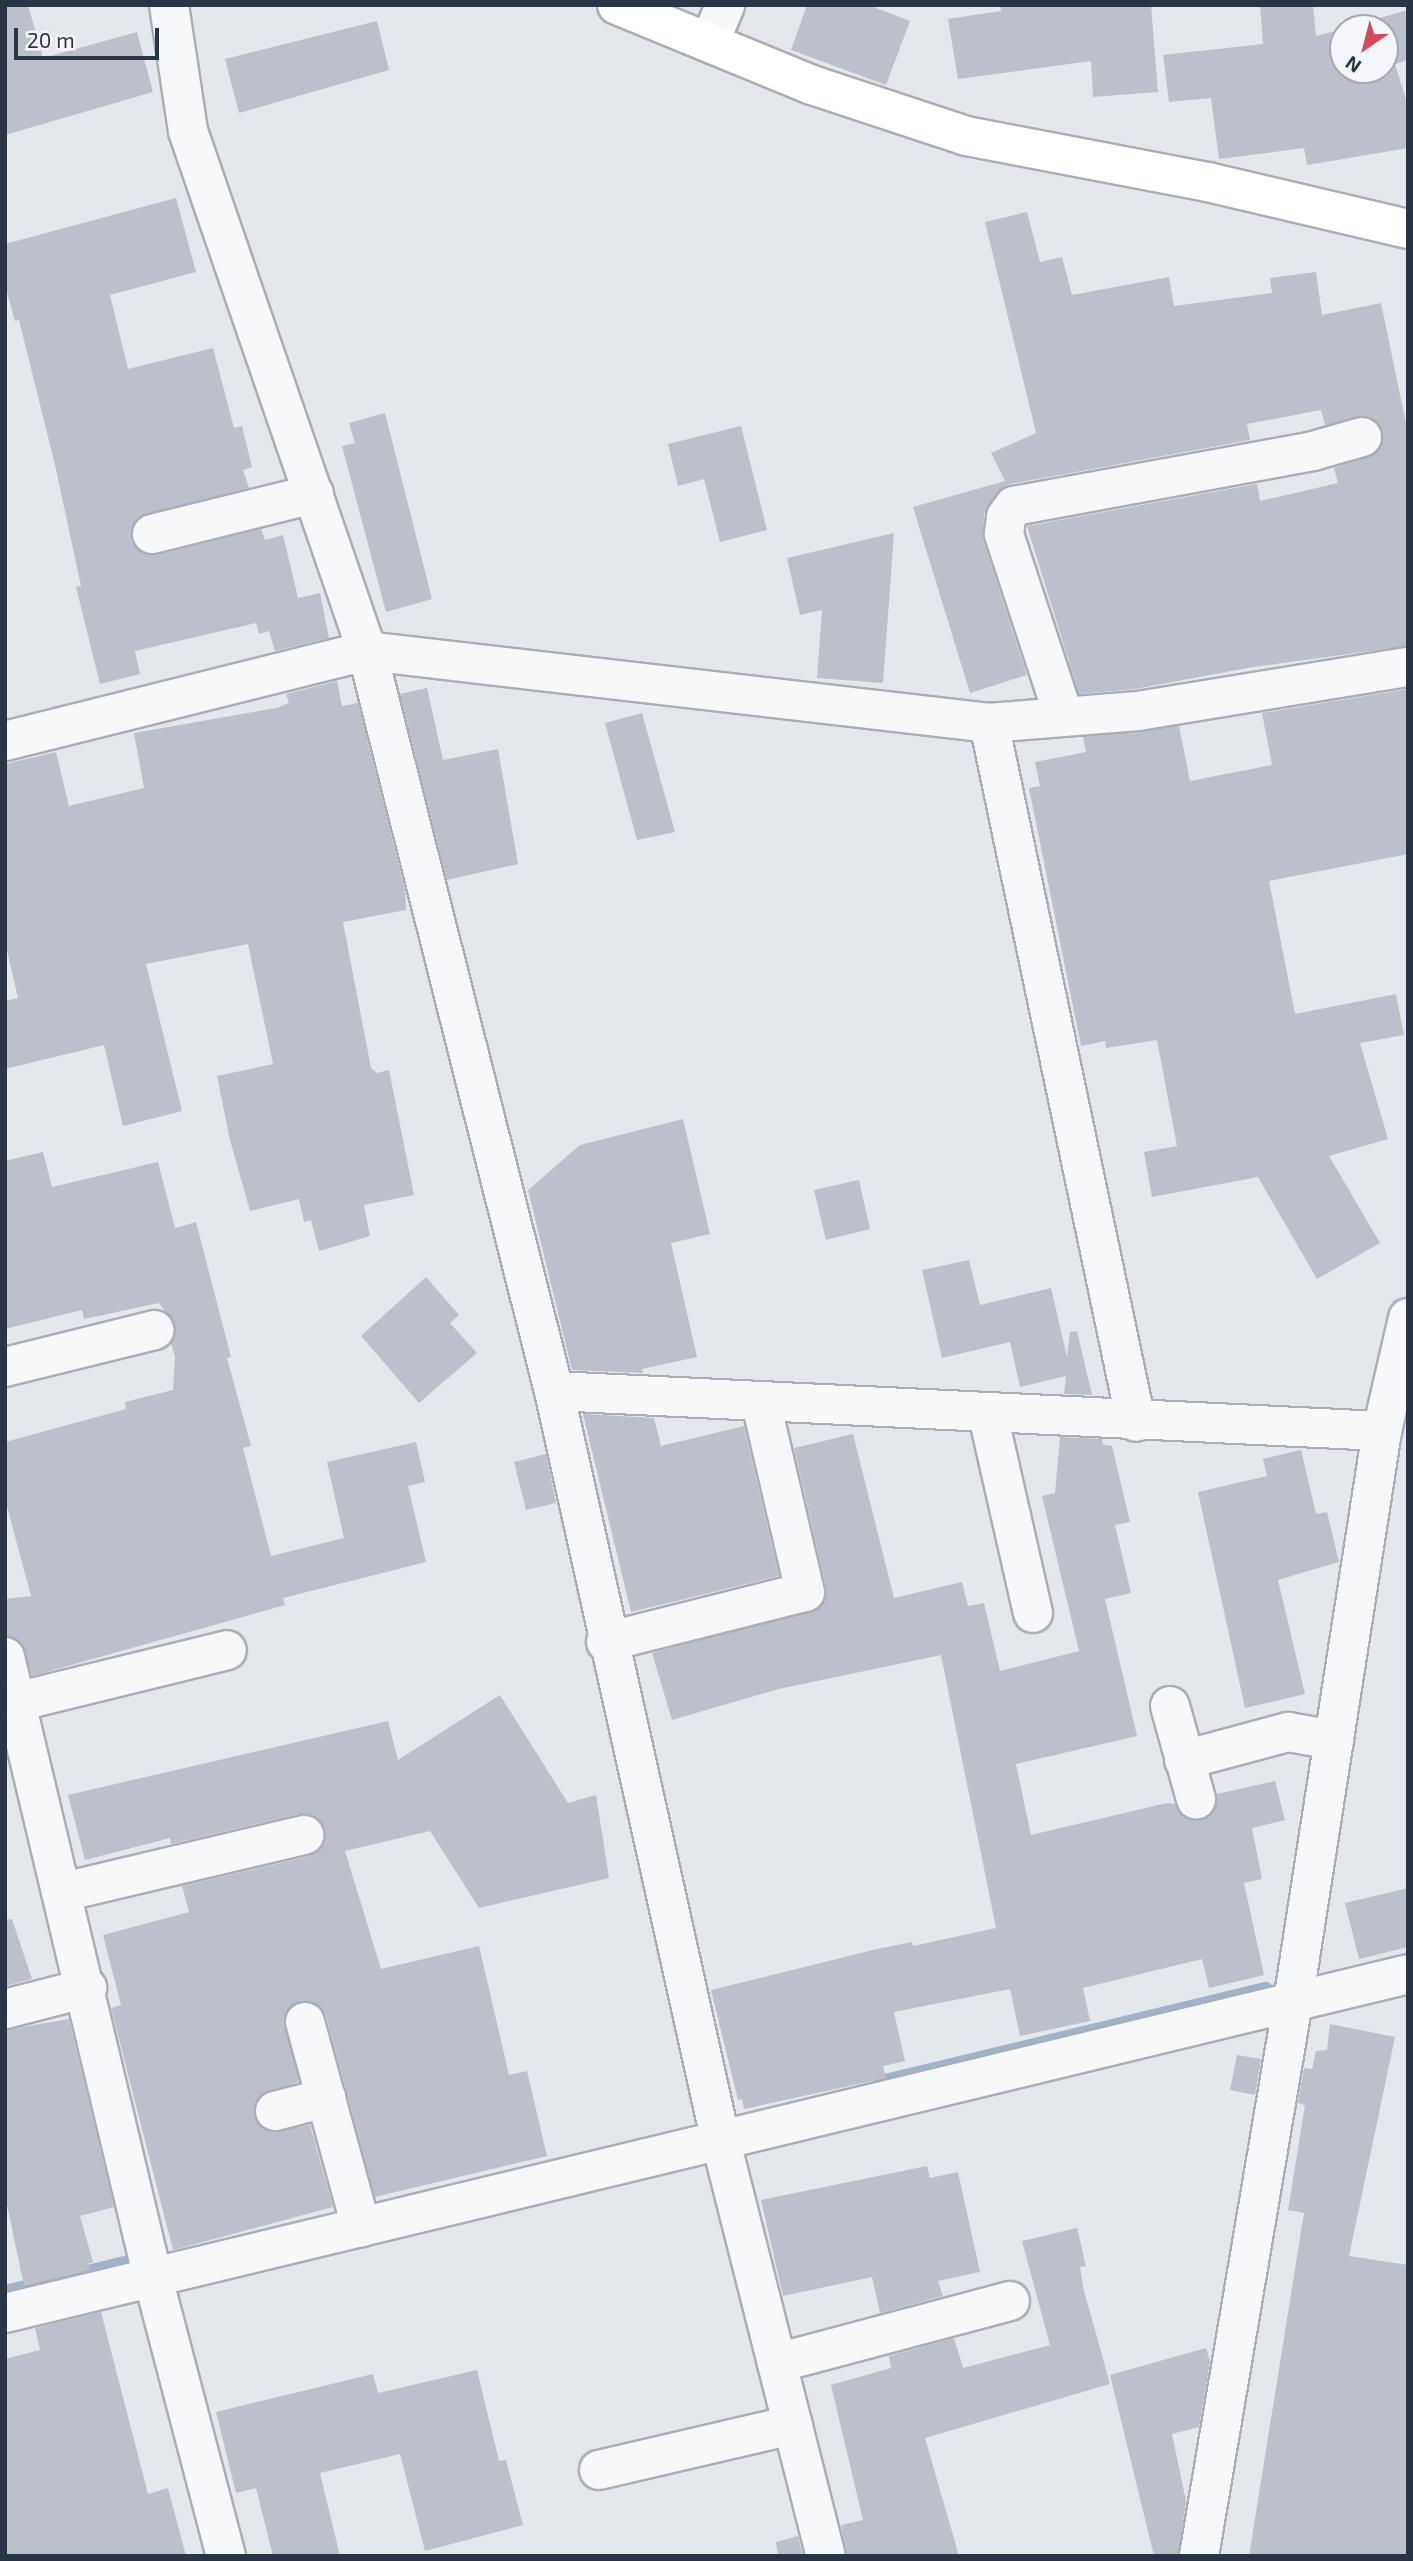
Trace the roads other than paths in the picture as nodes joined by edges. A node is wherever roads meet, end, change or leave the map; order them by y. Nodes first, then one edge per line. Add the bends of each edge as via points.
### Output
1 (169, 5) edge
2 (617, 5) edge
3 (725, 5) edge
4 (710, 41) junction
5 (1408, 229) edge
6 (1362, 437) dead end
7 (314, 494) junction
8 (152, 534) dead end
9 (367, 651) junction
10 (1408, 667) edge
11 (1064, 717) junction
12 (989, 723) junction
13 (5, 741) edge
14 (1408, 1318) edge
15 (154, 1330) dead end
16 (5, 1367) edge
17 (554, 1391) junction
18 (761, 1403) junction
19 (988, 1415) junction
20 (1136, 1422) junction
21 (1382, 1431) junction
22 (1033, 1613) dead end
23 (606, 1642) junction
24 (227, 1650) dead end
25 (5, 1657) edge
26 (16, 1702) junction
27 (1170, 1706) dead end
28 (1334, 1740) junction
29 (1184, 1760) junction
30 (21, 1789) edge
31 (1196, 1799) dead end
32 (304, 1835) dead end
33 (63, 1892) junction
34 (1408, 1975) edge
35 (87, 1988) junction
36 (1293, 2002) junction
37 (5, 2008) edge
38 (305, 2022) dead end
39 (326, 2098) junction
40 (275, 2111) dead end
41 (720, 2138) junction
42 (361, 2227) junction
43 (153, 2278) junction
44 (1010, 2301) dead end
45 (5, 2313) edge
46 (777, 2363) junction
47 (793, 2426) junction
48 (599, 2470) dead end
49 (226, 2556) edge
50 (826, 2556) edge
51 (1199, 2556) edge

1 - 7 street via 188,131 245,308
2 - 4 street
3 - 4 street
4 - 5 street via 812,85 966,136 1208,182
6 - 11 street via 1313,451 1014,506 1006,517 1004,534
7 - 8 street
7 - 9 street
9 - 12 street
9 - 13 street
9 - 17 street
10 - 11 street via 1138,711
11 - 12 street
12 - 20 street
14 - 21 street
15 - 16 street
17 - 18 street
17 - 23 street
18 - 19 street
18 - 23 street via 805,1592
19 - 20 street
19 - 22 street
20 - 21 street
21 - 28 street
23 - 41 street
24 - 26 street
25 - 26 street
26 - 30 street
27 - 29 street
28 - 29 street via 1288,1732
28 - 36 street
29 - 31 street
30 - 33 street
32 - 33 street
33 - 35 street
34 - 36 street
35 - 37 street
35 - 43 street
36 - 41 street
36 - 51 street
38 - 39 street
39 - 40 street
39 - 42 street
41 - 42 street
41 - 46 street
42 - 43 street
43 - 45 street
43 - 49 street
44 - 46 street
46 - 47 street
47 - 48 street
47 - 50 street

